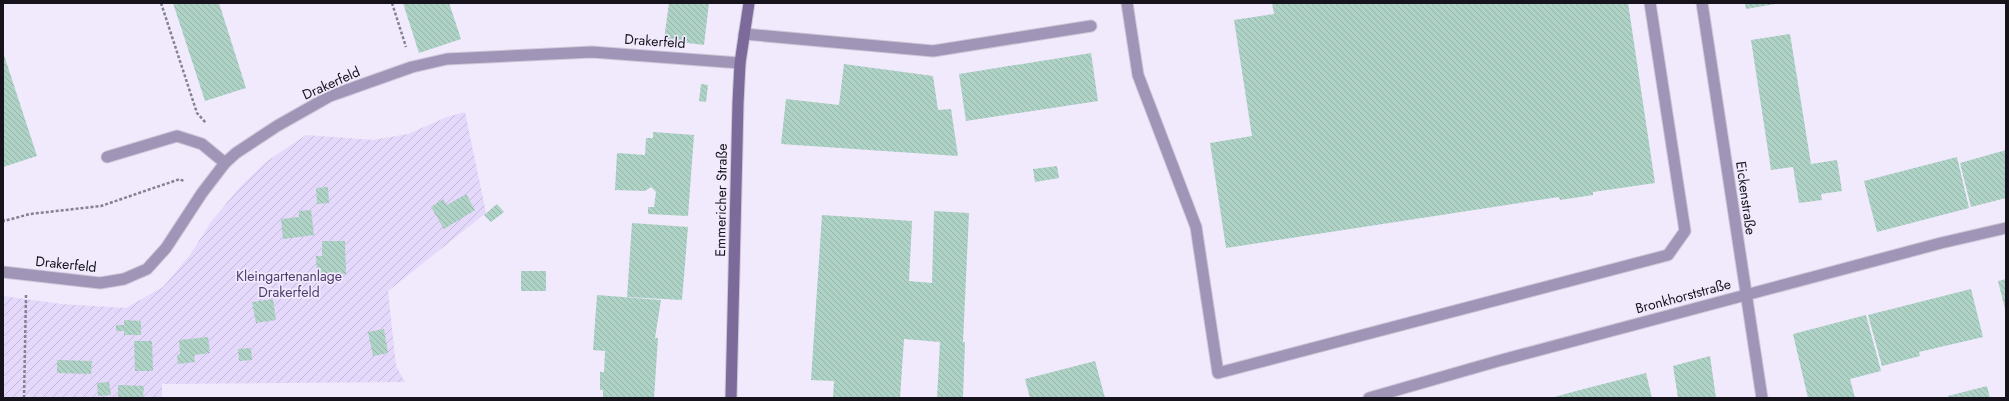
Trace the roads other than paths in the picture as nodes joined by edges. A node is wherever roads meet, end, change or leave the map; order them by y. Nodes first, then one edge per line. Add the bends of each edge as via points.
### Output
1 (748, 3) edge
2 (1127, 3) edge
3 (1650, 3) edge
4 (1702, 3) edge
5 (1091, 26) dead end
6 (744, 34) junction
7 (740, 63) junction
8 (107, 157) dead end
9 (225, 163) junction
10 (2006, 228) edge
11 (3, 272) edge
12 (1745, 295) junction
13 (731, 398) edge
14 (1369, 398) edge
15 (1762, 398) edge

1 - 6 main road, Emmericher Straße
2 - 3 street via 1138,75 1196,227 1218,373 1668,255 1685,231
4 - 12 street, Eickenstraße
5 - 6 street via 933,51
6 - 7 main road, Emmericher Straße
7 - 9 street, Drakerfeld via 592,52 447,59 412,67 330,96 271,130
7 - 13 main road, Emmericher Straße
8 - 9 street via 177,136 202,144
9 - 11 street, Drakerfeld via 166,248 147,269 124,279 100,283
10 - 12 street, Bronkhorststraße
12 - 14 street, Bronkhorststraße via 1498,360
12 - 15 street, Eickenstraße

